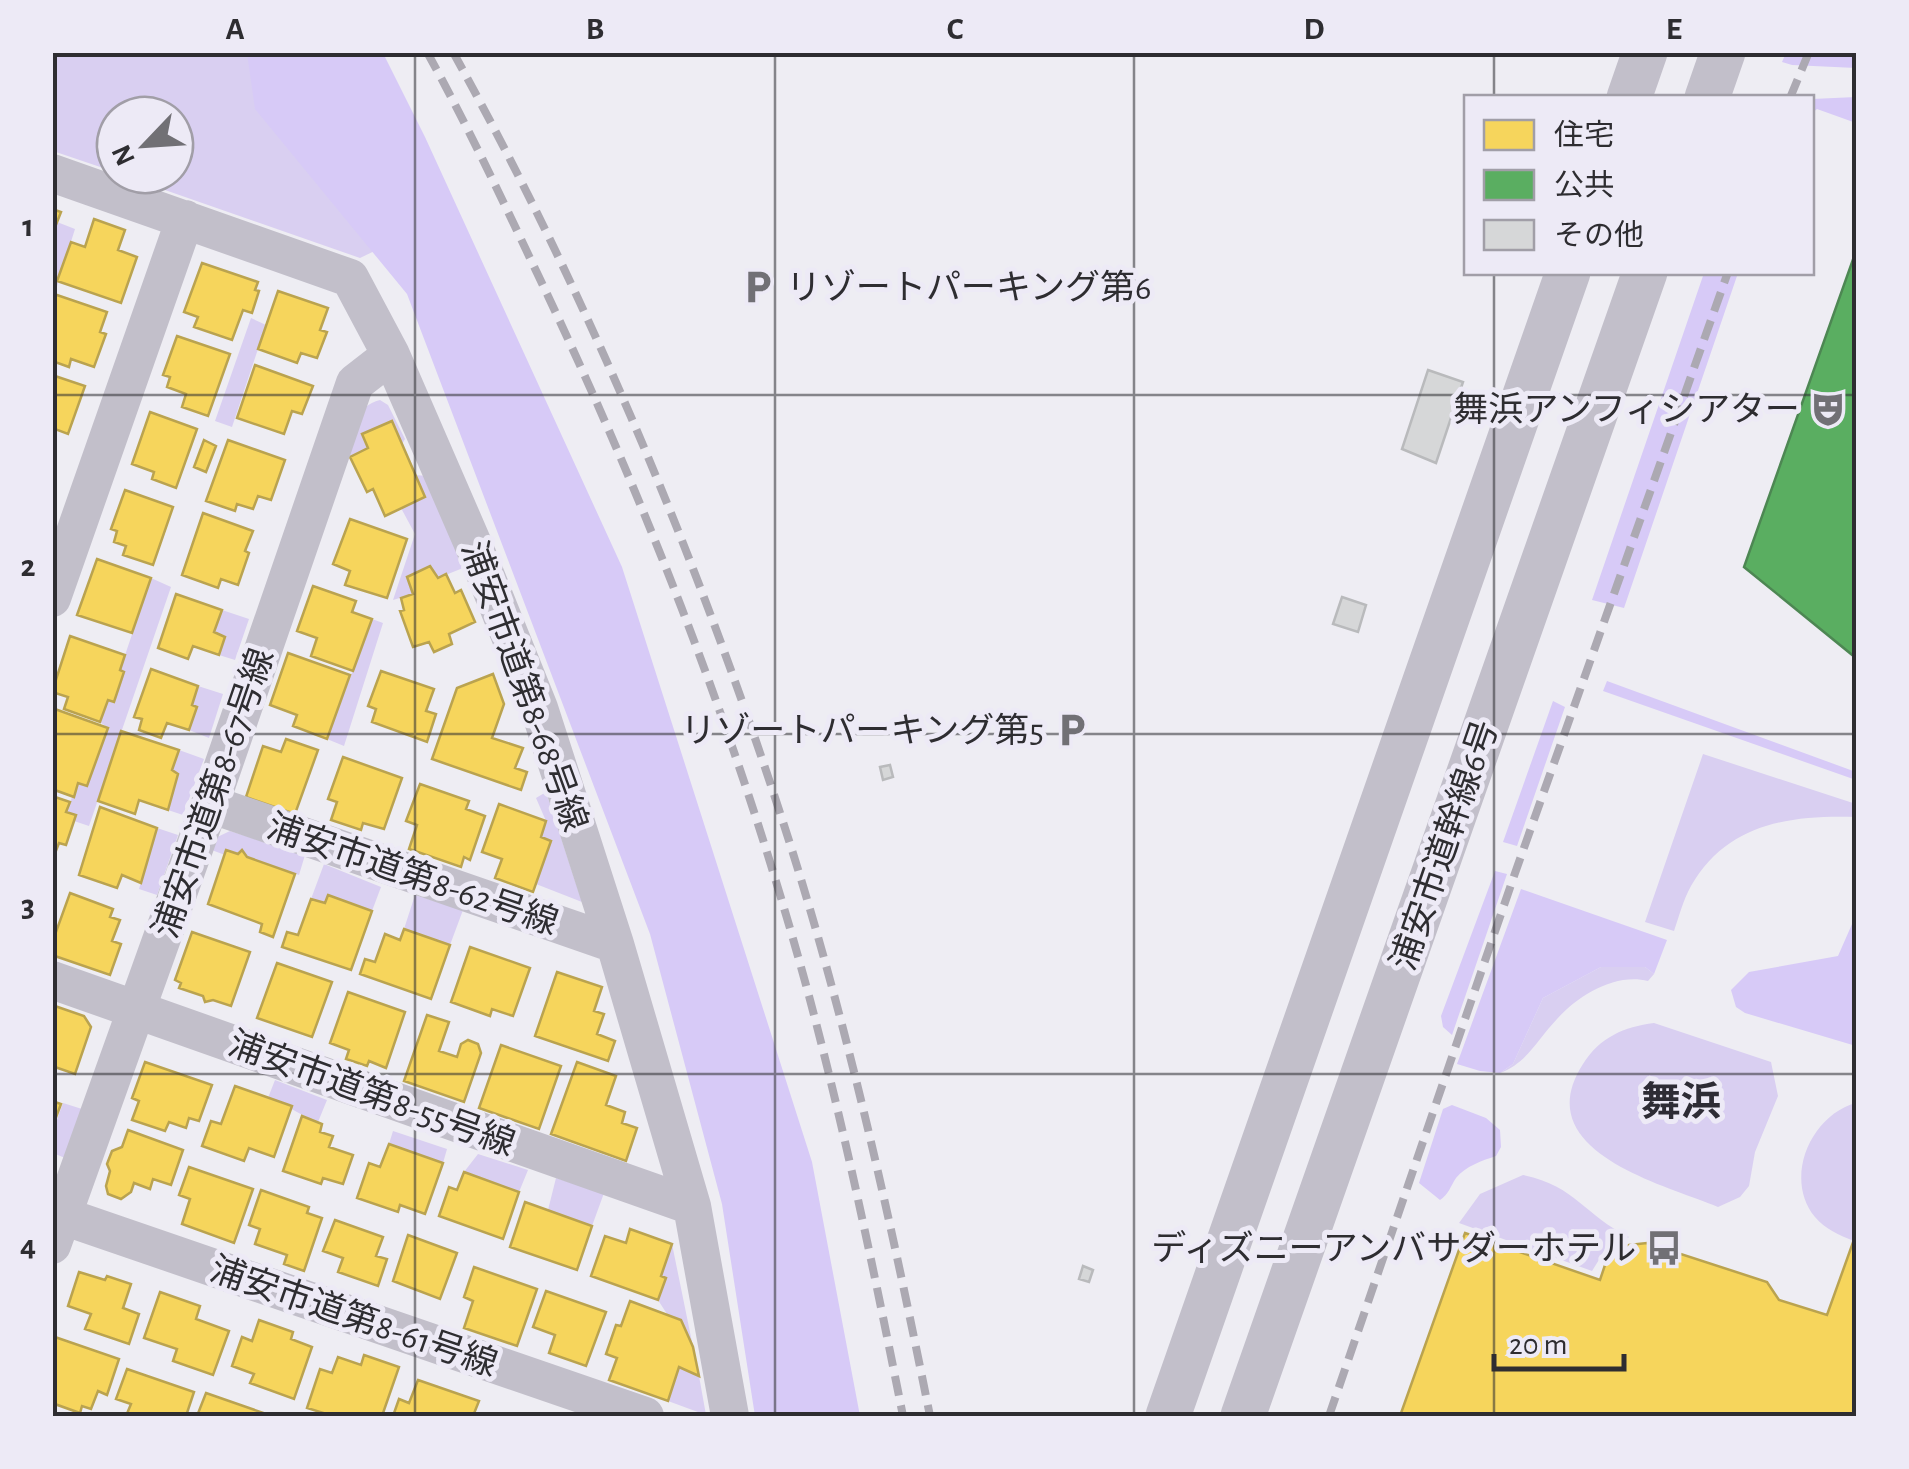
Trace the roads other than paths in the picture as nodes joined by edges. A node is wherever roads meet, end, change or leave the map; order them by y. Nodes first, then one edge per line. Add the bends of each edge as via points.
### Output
1 (1645, 52) edge
2 (1723, 52) edge
3 (1630, 95) edge
4 (1708, 95) edge
5 (52, 173) edge
6 (184, 220) junction
7 (1567, 275) edge
8 (1644, 275) edge
9 (392, 355) junction
10 (52, 598) edge
11 (210, 804) junction
12 (616, 944) junction
13 (52, 980) edge
14 (136, 1009) junction
15 (692, 1206) junction
16 (58, 1230) edge
17 (645, 1416) edge
18 (730, 1416) edge
19 (1168, 1416) edge
20 (1243, 1416) edge

1 - 3 street
2 - 4 street
5 - 6 street, 浦安市道第8-68号線
6 - 9 street, 浦安市道第8-68号線 via 350,278
6 - 10 street
7 - 19 street, 浦安市道幹線6号
8 - 20 street, 浦安市道幹線6号
9 - 11 street, 浦安市道第8-67号線 via 354,383
9 - 12 street, 浦安市道第8-68号線 via 539,708
11 - 12 street, 浦安市道第8-62号線
11 - 14 street, 浦安市道第8-67号線
12 - 15 street, 浦安市道第8-68号線
13 - 14 street, 浦安市道第8-55号線
14 - 15 street, 浦安市道第8-55号線
14 - 16 street, 浦安市道第8-67号線
15 - 18 street, 浦安市道第8-68号線
16 - 17 street, 浦安市道第8-61号線

